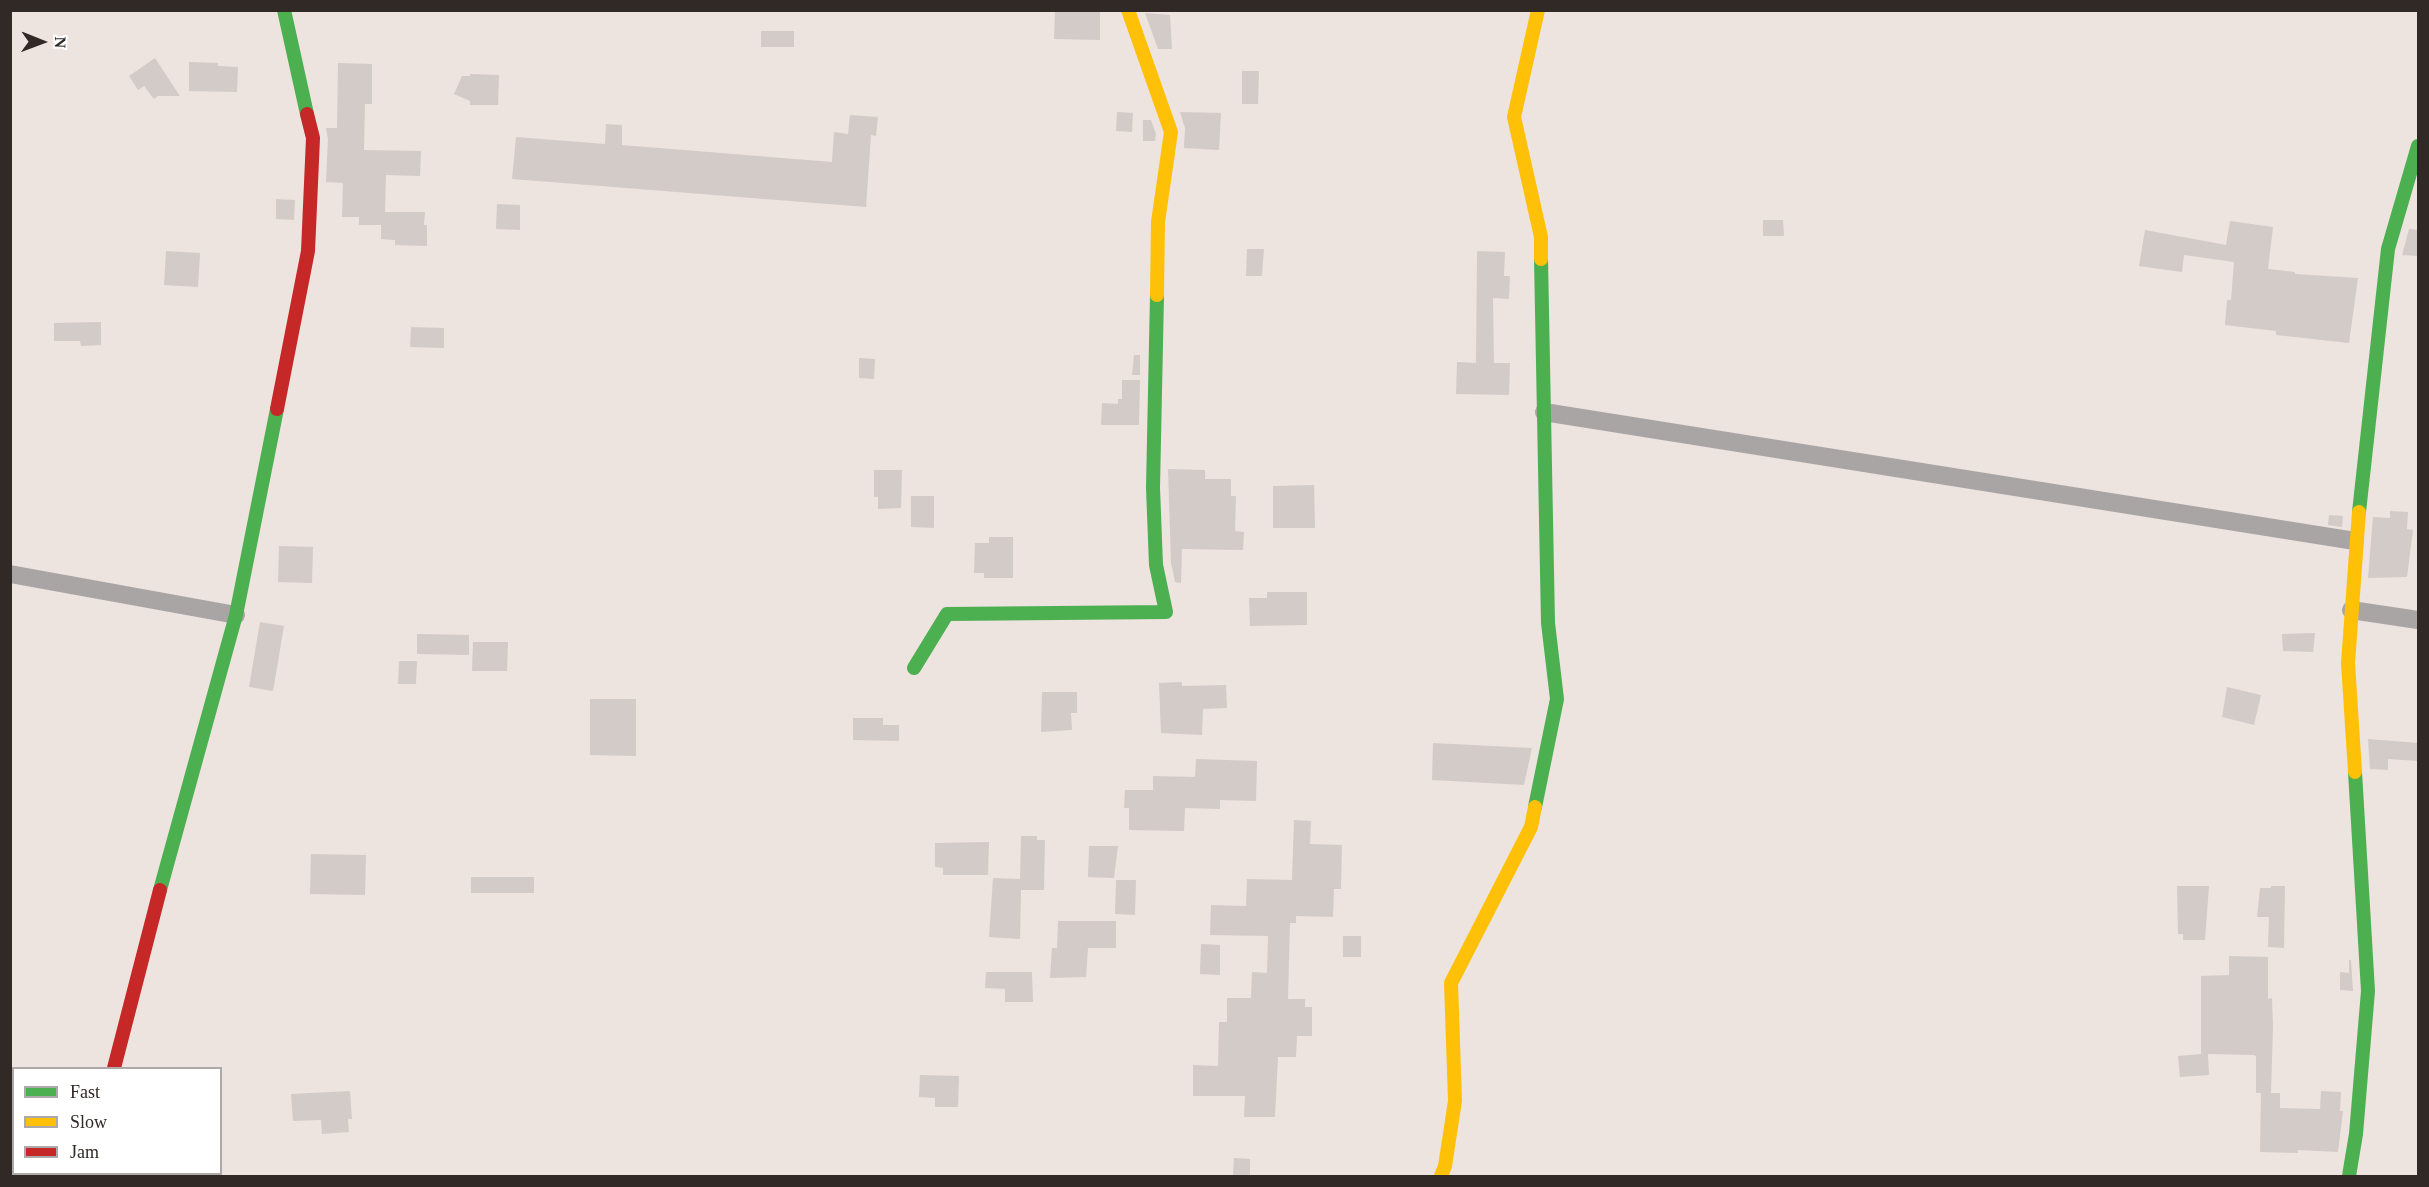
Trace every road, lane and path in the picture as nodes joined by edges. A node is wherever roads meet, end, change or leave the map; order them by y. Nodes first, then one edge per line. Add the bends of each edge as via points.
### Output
1 (284, 10) edge
2 (1128, 10) edge
3 (1538, 10) edge
4 (2418, 146) edge
5 (1544, 412) junction
6 (2355, 541) junction
7 (10, 574) edge
8 (2351, 610) junction
9 (236, 615) junction
10 (2418, 621) edge
11 (914, 668) dead end
12 (114, 1067) edge
13 (1441, 1176) edge
14 (2349, 1176) edge

1 - 9 street via 313,138 308,251
2 - 11 street via 1172,132 1158,222 1153,488 1156,566 1166,612 947,614
3 - 5 street via 1514,117 1541,237
4 - 6 street via 2388,249
5 - 6 street
5 - 13 street via 1548,623 1557,699 1531,827 1451,982 1455,1101
6 - 8 street
7 - 9 street
8 - 10 street
8 - 14 street via 2348,663 2368,991
9 - 12 street

